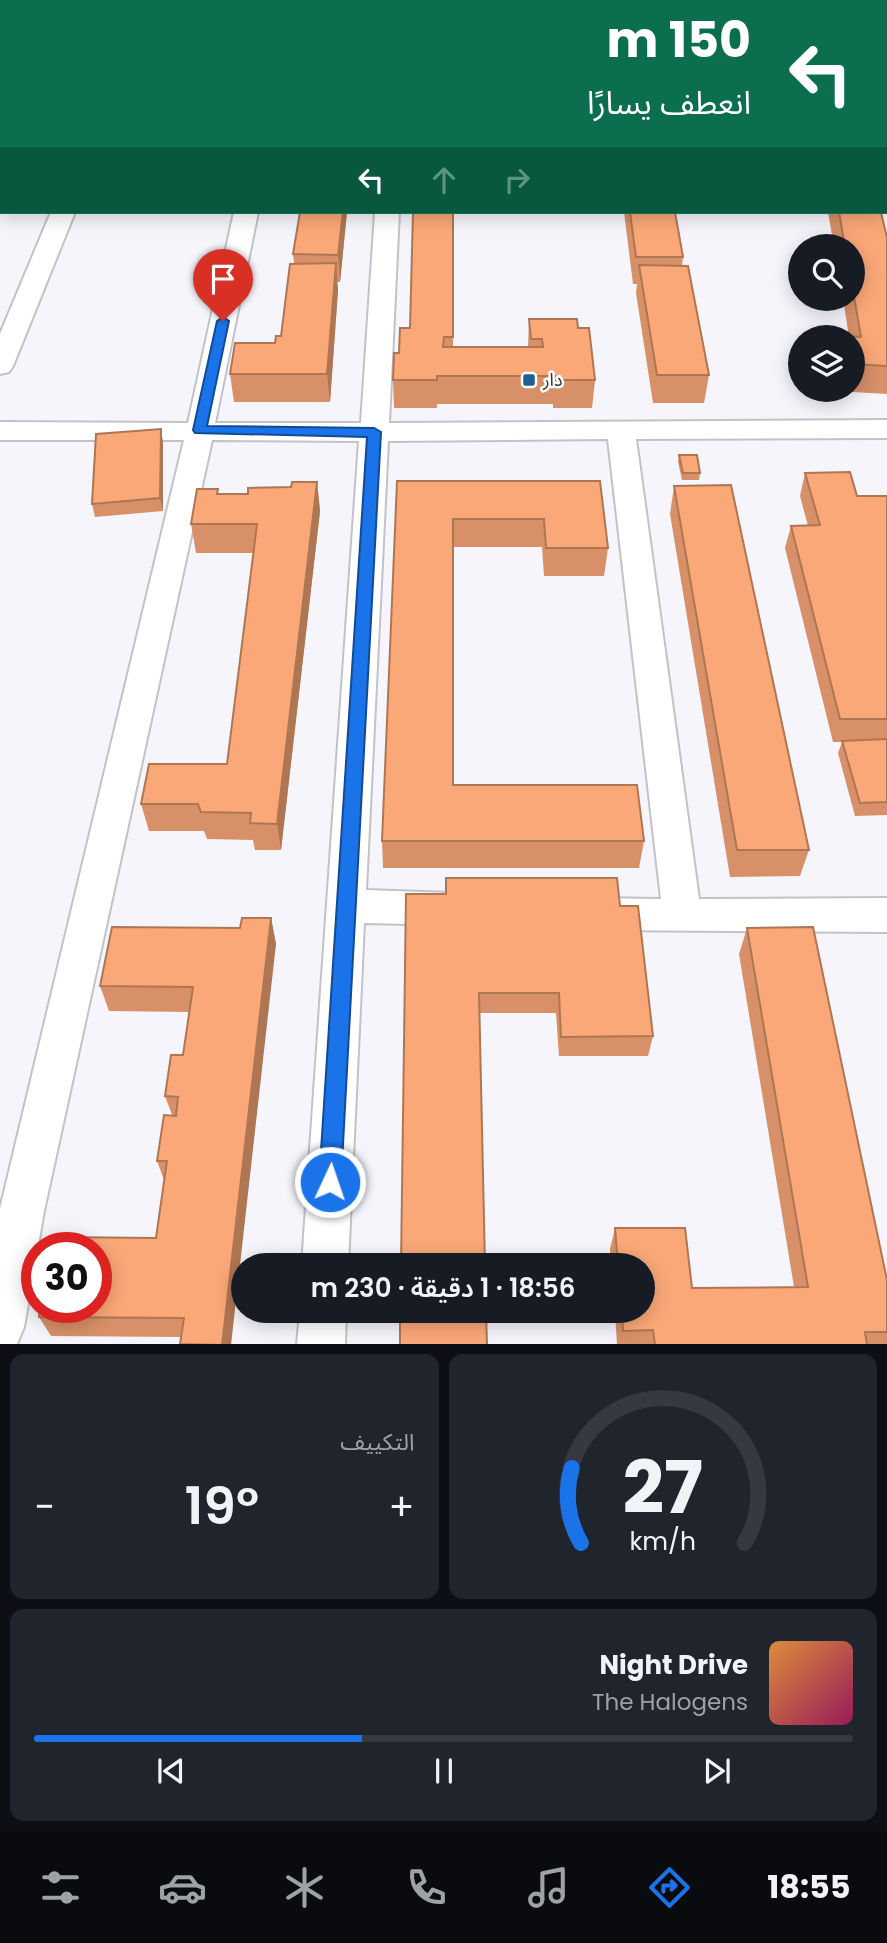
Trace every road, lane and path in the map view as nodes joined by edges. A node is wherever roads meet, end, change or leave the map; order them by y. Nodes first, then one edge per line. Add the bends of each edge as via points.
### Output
1 (62, 214) edge
2 (246, 214) edge
3 (387, 214) edge
4 (0, 366) edge
5 (621, 429) junction
6 (887, 429) edge
7 (200, 430) junction
8 (0, 431) edge
9 (374, 432) junction
10 (346, 906) junction
11 (486, 910) edge
12 (556, 912) edge
13 (887, 915) edge
14 (682, 916) junction
15 (326, 1253) edge
16 (322, 1323) edge
17 (0, 1327) edge
18 (321, 1344) edge

1 - 4 street
2 - 7 street
3 - 9 street
5 - 6 street
5 - 9 street
5 - 14 street
7 - 8 street
7 - 9 street
7 - 17 street via 22,1211
9 - 10 street
10 - 11 street
10 - 15 street
12 - 14 street
13 - 14 street
16 - 18 street

